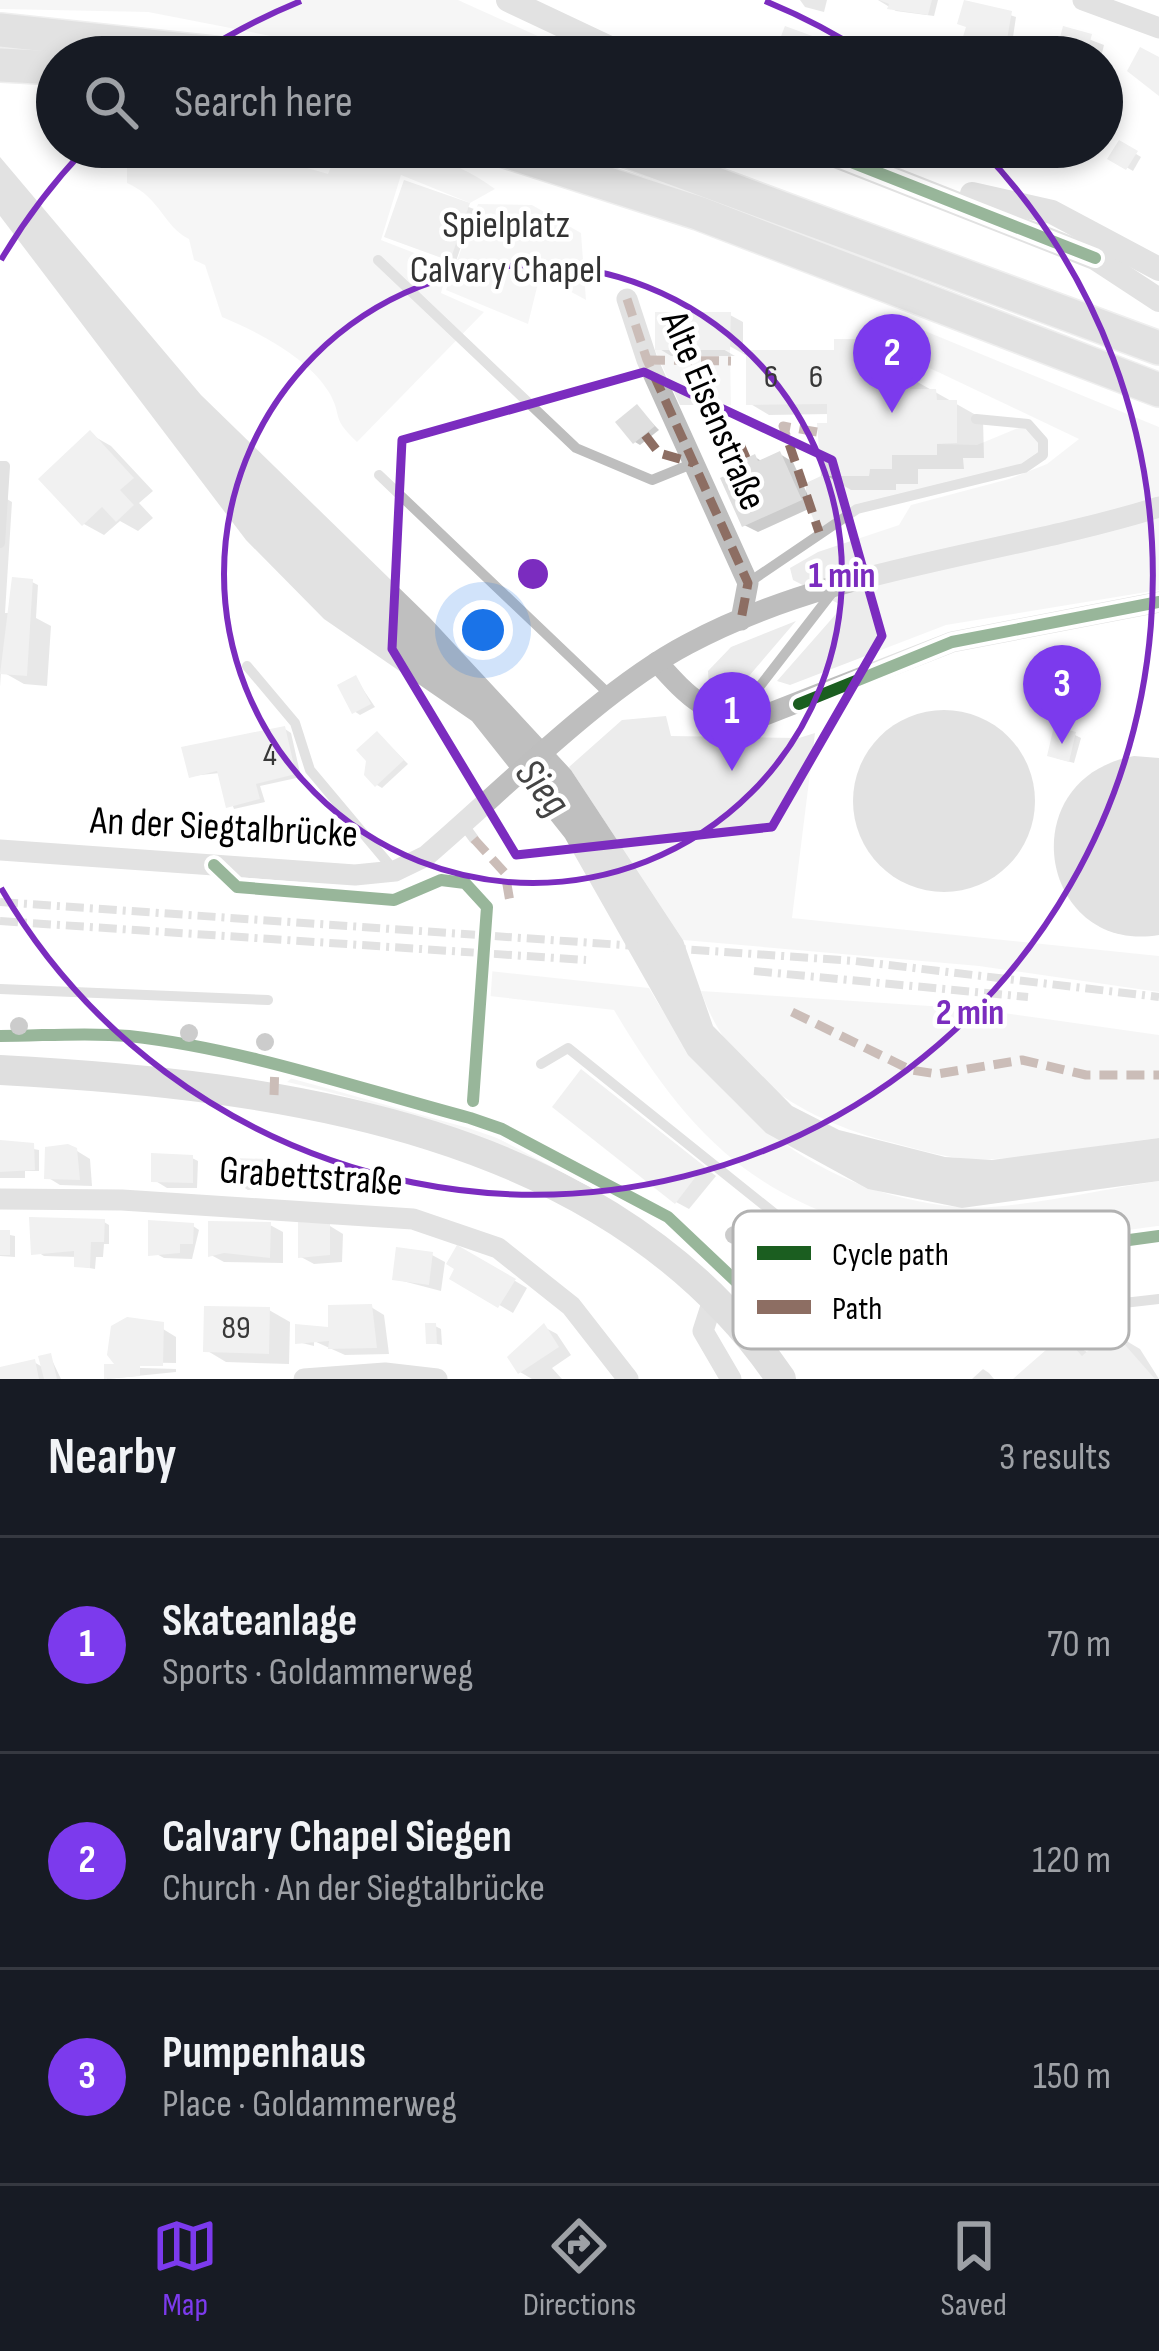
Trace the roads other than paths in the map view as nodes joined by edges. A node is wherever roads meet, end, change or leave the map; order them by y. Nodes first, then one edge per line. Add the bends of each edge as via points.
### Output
1 (508, 0) edge
2 (1083, 0) edge
3 (1141, 8) edge
4 (1159, 28) edge
5 (0, 30) edge
6 (89, 36) edge
7 (584, 36) edge
8 (0, 65) edge
9 (36, 67) edge
10 (558, 168) edge
11 (673, 168) edge
12 (872, 168) edge
13 (894, 176) junction
14 (378, 260) dead end
15 (1159, 269) edge
16 (627, 299) dead end
17 (1159, 300) edge
18 (1159, 348) edge
19 (1159, 390) edge
20 (976, 419) dead end
21 (694, 463) junction
22 (0, 466) edge
23 (379, 475) dead end
24 (1159, 495) edge
25 (1148, 510) edge
26 (0, 543) edge
27 (748, 583) junction
28 (836, 589) junction
29 (1159, 602) edge
30 (741, 620) junction
31 (657, 662) junction
32 (247, 666) dead end
33 (613, 697) junction
34 (734, 719) junction
35 (0, 850) edge
36 (395, 871) junction
37 (0, 988) edge
38 (268, 1000) dead end
39 (541, 1064) dead end
40 (0, 1070) edge
41 (0, 1198) edge
42 (771, 1211) edge
43 (714, 1297) junction
44 (1159, 1299) edge
45 (1129, 1302) edge
46 (733, 1318) edge
47 (761, 1349) edge
48 (304, 1379) edge
49 (437, 1379) edge
50 (628, 1379) edge
51 (731, 1379) edge
52 (781, 1379) edge

1 - 7 street
2 - 3 street
3 - 4 street
5 - 6 highway
8 - 9 highway
10 - 19 highway via 698,213
11 - 18 highway
12 - 13 street
13 - 15 street via 1052,212
13 - 17 street via 1095,258
14 - 21 lane via 576,448 652,480
16 - 21 street, Alte Eisenstraße
20 - 27 lane via 1028,424 1043,441 1043,455 1024,468 857,509
21 - 27 street, Alte Eisenstraße
22 - 26 lane
23 - 33 lane
24 - 25 street, An der Siegtalbrücke
25 - 28 street, An der Siegtalbrücke
27 - 30 street
28 - 30 street, An der Siegtalbrücke
28 - 34 lane
29 - 34 street via 952,642 760,718
30 - 31 street, An der Siegtalbrücke
31 - 33 street, An der Siegtalbrücke
31 - 34 street via 692,702
32 - 36 lane via 295,724 310,770
33 - 36 street, An der Siegtalbrücke via 469,831
35 - 36 street, An der Siegtalbrücke via 355,875
37 - 38 lane
39 - 42 lane via 568,1048
40 - 43 main road via 260,1093 411,1129 505,1162 593,1206
41 - 50 street, Grabettstraße via 413,1219 498,1247 571,1306
43 - 46 main road
43 - 51 street via 703,1331
44 - 45 lane
47 - 52 main road
48 - 49 street

